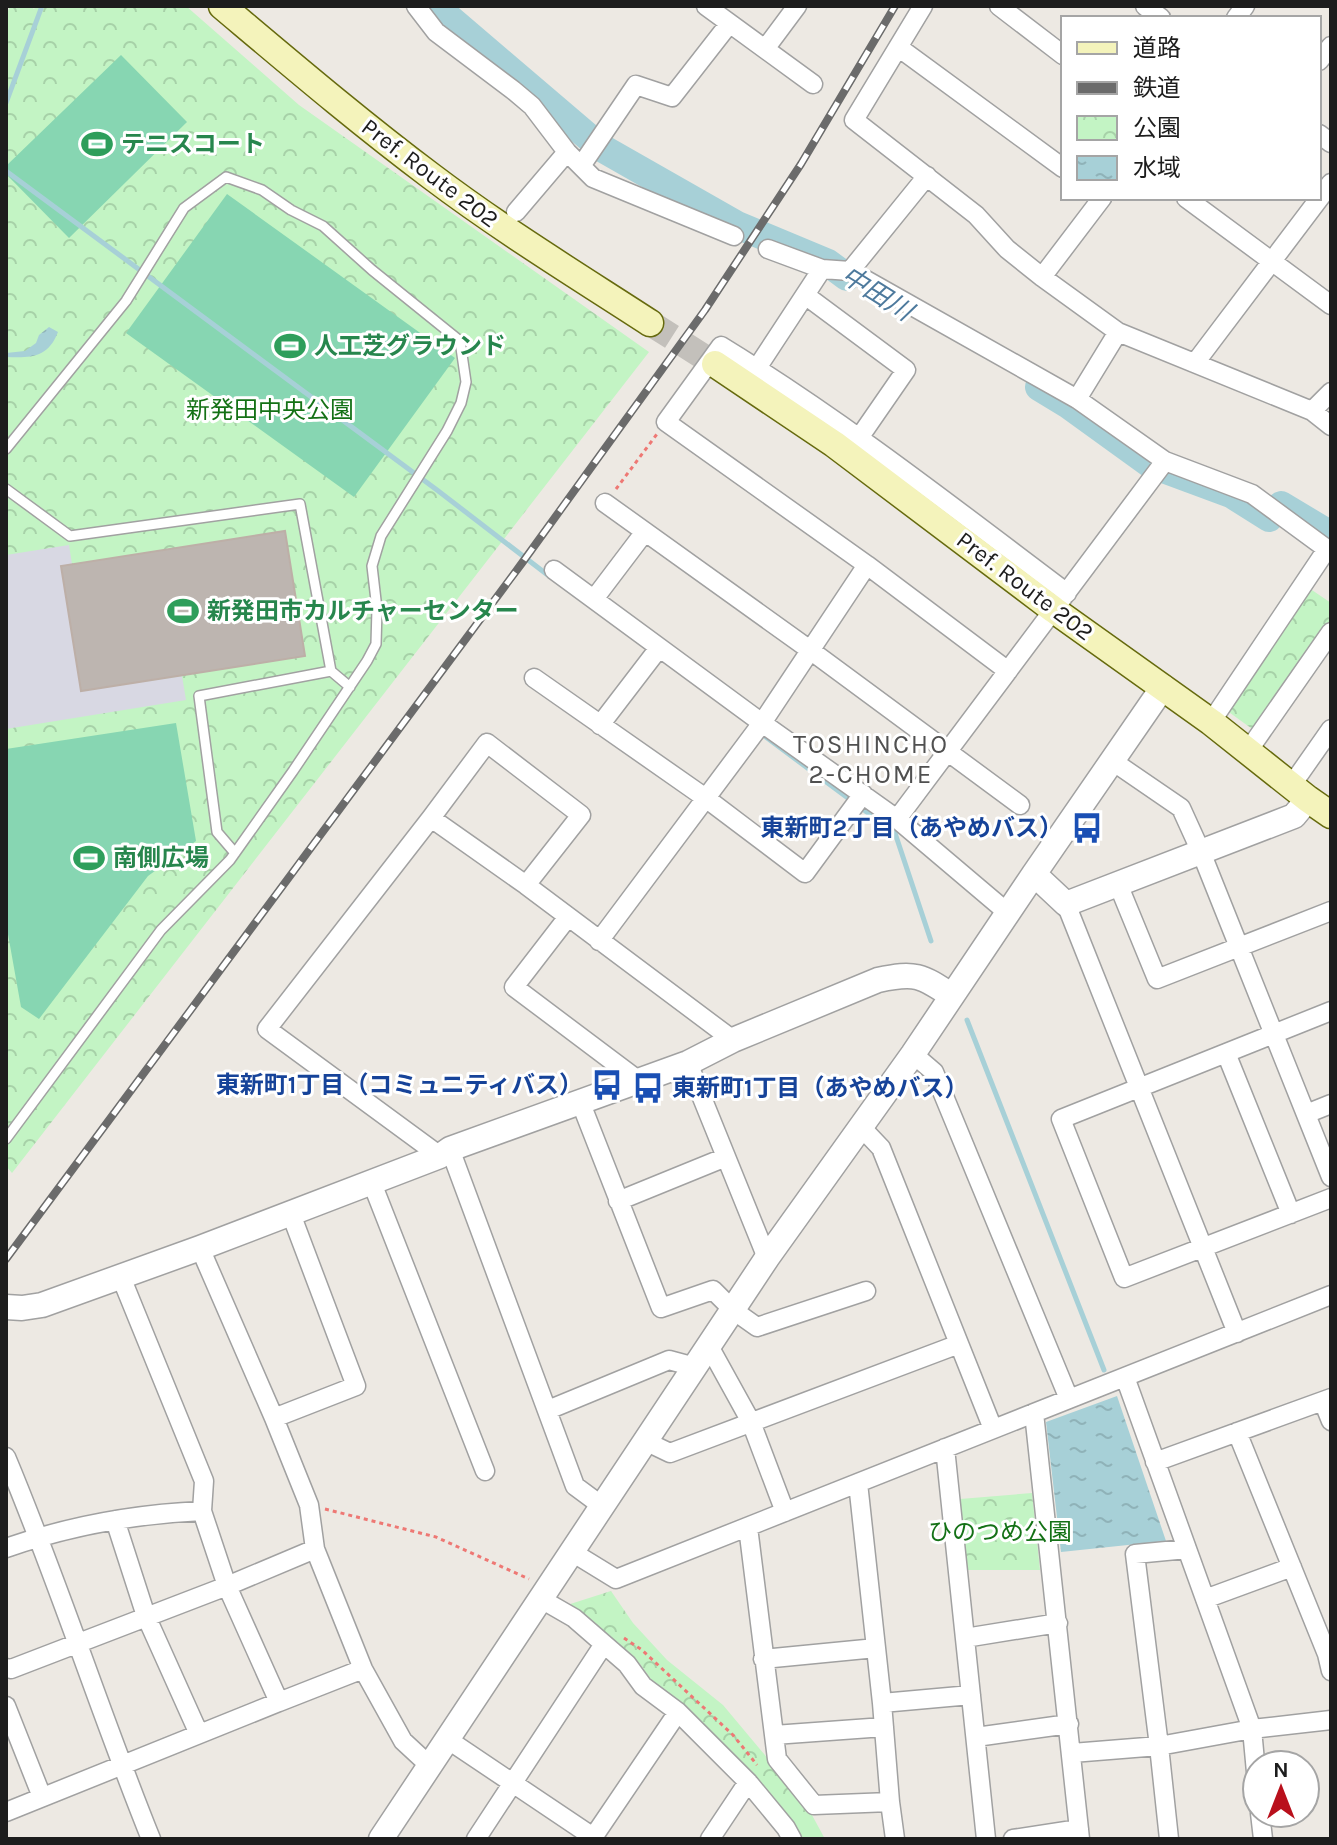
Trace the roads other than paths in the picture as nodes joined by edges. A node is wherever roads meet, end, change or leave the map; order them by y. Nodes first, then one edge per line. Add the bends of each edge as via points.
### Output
1 (222, 6) edge
2 (416, 6) edge
3 (706, 6) edge
4 (797, 6) edge
5 (923, 6) edge
6 (999, 6) edge
7 (729, 24) junction
8 (898, 47) junction
9 (765, 49) junction
10 (1061, 53) edge
11 (813, 84) dead end
12 (567, 152) junction
13 (581, 166) junction
14 (1061, 167) edge
15 (927, 176) junction
16 (1100, 200) edge
17 (1189, 200) edge
18 (1218, 200) edge
19 (1318, 200) edge
20 (516, 212) dead end
21 (1208, 214) junction
22 (734, 236) dead end
23 (768, 249) dead end
24 (1272, 261) junction
25 (822, 269) junction
26 (850, 271) junction
27 (1042, 277) junction
28 (805, 295) junction
29 (1331, 305) edge
30 (650, 323) tunnel mouth
31 (1118, 332) junction
32 (1195, 363) junction
33 (715, 364) tunnel mouth
34 (757, 368) junction
35 (1331, 392) edge
36 (1077, 399) junction
37 (1312, 411) junction
38 (1331, 426) edge
39 (859, 438) junction
40 (6, 449) edge
41 (1165, 461) junction
42 (6, 489) edge
43 (605, 503) road end
44 (644, 533) junction
45 (1329, 550) edge
46 (867, 565) junction
47 (554, 570) dead end
48 (594, 599) junction
49 (1061, 602) junction
50 (1331, 632) edge
51 (659, 648) junction
52 (810, 650) junction
53 (331, 671) junction
54 (1008, 671) junction
55 (534, 678) dead end
56 (350, 687) junction
57 (1163, 687) junction
58 (1211, 722) junction
59 (762, 723) junction
60 (600, 725) junction
61 (1331, 729) edge
62 (1248, 751) junction
63 (947, 752) junction
64 (1111, 760) junction
65 (1300, 792) junction
66 (863, 794) junction
67 (707, 799) junction
68 (1020, 805) dead end
69 (1331, 815) edge
70 (431, 818) junction
71 (897, 819) junction
72 (1201, 852) junction
73 (235, 853) junction
74 (1034, 874) junction
75 (1118, 884) junction
76 (526, 885) junction
77 (1066, 904) junction
78 (1331, 911) edge
79 (1008, 913) junction
80 (568, 917) junction
81 (599, 941) junction
82 (1239, 947) junction
83 (952, 996) junction
84 (1331, 1011) edge
85 (1274, 1034) junction
86 (733, 1040) junction
87 (1226, 1053) junction
88 (913, 1054) junction
89 (688, 1063) junction
90 (639, 1081) junction
91 (1139, 1088) junction
92 (580, 1101) junction
93 (1331, 1104) edge
94 (1306, 1114) junction
95 (861, 1127) junction
96 (6, 1139) edge
97 (445, 1153) junction
98 (726, 1157) junction
99 (1331, 1177) edge
100 (372, 1183) junction
101 (1331, 1198) edge
102 (618, 1201) junction
103 (291, 1214) junction
104 (1291, 1214) junction
105 (1202, 1247) junction
106 (200, 1248) junction
107 (767, 1258) junction
108 (121, 1277) junction
109 (866, 1291) dead end
110 (1331, 1295) edge
111 (6, 1307) edge
112 (733, 1310) junction
113 (1237, 1333) junction
114 (959, 1344) junction
115 (709, 1346) junction
116 (695, 1367) junction
117 (1125, 1377) junction
118 (1069, 1399) junction
119 (1327, 1399) edge
120 (548, 1410) junction
121 (1034, 1413) junction
122 (274, 1418) junction
123 (1331, 1421) edge
124 (751, 1422) junction
125 (993, 1429) junction
126 (1237, 1432) junction
127 (645, 1441) junction
128 (945, 1448) junction
129 (6, 1457) edge
130 (1155, 1462) junction
131 (485, 1471) dead end
132 (858, 1483) junction
133 (14, 1499) edge
134 (602, 1506) junction
135 (202, 1511) junction
136 (785, 1512) junction
137 (115, 1520) junction
138 (748, 1527) junction
139 (38, 1537) junction
140 (6, 1548) edge
141 (315, 1549) junction
142 (1187, 1549) junction
143 (572, 1552) junction
144 (1292, 1567) junction
145 (227, 1586) junction
146 (541, 1599) junction
147 (1205, 1599) junction
148 (146, 1616) junction
149 (1058, 1623) junction
150 (965, 1638) junction
151 (78, 1642) junction
152 (604, 1644) junction
153 (876, 1648) junction
154 (763, 1659) junction
155 (1330, 1659) edge
156 (6, 1668) edge
157 (363, 1669) junction
158 (971, 1695) junction
159 (279, 1702) junction
160 (882, 1703) junction
161 (6, 1706) edge
162 (678, 1712) junction
163 (1331, 1720) edge
164 (1069, 1724) junction
165 (884, 1727) junction
166 (1252, 1729) junction
167 (199, 1734) junction
168 (774, 1735) junction
169 (976, 1737) junction
170 (447, 1739) junction
171 (1159, 1746) junction
172 (1254, 1749) edge
173 (14, 1750) edge
174 (1072, 1753) junction
175 (121, 1765) junction
176 (430, 1766) junction
177 (748, 1782) junction
178 (513, 1783) junction
179 (42, 1797) junction
180 (890, 1802) junction
181 (6, 1812) edge
182 (1080, 1834) edge
183 (594, 1838) edge
184 (151, 1839) edge
185 (381, 1839) edge
186 (476, 1839) edge
187 (710, 1839) edge
188 (792, 1839) edge
189 (895, 1839) edge
190 (986, 1839) edge
191 (1013, 1839) edge
192 (1169, 1839) edge

1 - 30 main road, Pref. Route 202 via 431,176
2 - 12 street via 436,32 532,106
3 - 7 street
4 - 9 street
5 - 8 street
6 - 10 street
7 - 9 street
7 - 13 street via 672,97 636,85
8 - 14 street
8 - 15 street via 854,120
9 - 11 street
12 - 13 street
12 - 20 street
13 - 22 street via 593,178
15 - 26 street
15 - 27 street
16 - 27 street
17 - 21 street
18 - 21 street
19 - 24 street
21 - 24 street
23 - 25 street
24 - 29 street
24 - 32 street
25 - 26 street
25 - 28 street
26 - 36 street
27 - 31 street
28 - 34 street
28 - 39 street via 906,370
31 - 32 street
31 - 36 street
32 - 37 street
33 - 49 main road, Pref. Route 202
34 - 39 street
34 - 46 street via 721,346 666,422
35 - 37 street
36 - 41 street
37 - 38 street
39 - 49 street
40 - 56 lane via 126,301 184,208 226,177 262,190 323,226 460,341 466,382 447,431 381,536 372,566 376,644
41 - 45 street via 1252,494
41 - 49 street
42 - 53 lane via 70,536 300,504
43 - 44 street
44 - 48 street
44 - 52 street
45 - 58 street
46 - 52 street
46 - 54 street
47 - 48 street
48 - 51 street
49 - 54 street
49 - 57 main road, Pref. Route 202
50 - 62 street
51 - 59 street
51 - 60 street
52 - 59 street
52 - 63 street
53 - 56 lane
53 - 73 lane via 199,696 217,832
54 - 63 street
55 - 60 street
56 - 73 lane
57 - 58 main road, Pref. Route 202
57 - 64 street
58 - 62 main road, Pref. Route 202
59 - 66 street
59 - 67 street
60 - 67 street
61 - 65 street
62 - 65 main road, Pref. Route 202
63 - 68 street
63 - 71 street
64 - 72 street via 1181,808
64 - 74 street
65 - 69 main road, Pref. Route 202
65 - 72 street via 1294,816
66 - 67 street via 805,873
66 - 71 street
67 - 81 street
70 - 76 street
70 - 76 street via 487,743 581,815
70 - 97 street via 267,1029
71 - 79 street
72 - 75 street
72 - 82 street
73 - 96 lane via 161,930
74 - 77 street
74 - 79 street
75 - 77 street
75 - 82 street via 1157,979
76 - 80 street
77 - 91 street
78 - 82 street
79 - 83 street
80 - 81 street
80 - 90 street via 514,987
81 - 86 street
82 - 85 street
83 - 86 street via 925,978 902,975
83 - 88 street
84 - 85 street
85 - 87 street
85 - 94 street
86 - 89 street
87 - 91 street
87 - 104 street
88 - 95 street
88 - 118 street via 934,1072
89 - 90 street
89 - 98 street
90 - 92 street
91 - 105 street
91 - 105 street via 1061,1119 1124,1278
92 - 97 street
92 - 102 street
93 - 94 street
94 - 99 street
95 - 107 street
95 - 114 street via 881,1148
97 - 100 street
97 - 120 street
98 - 102 street
98 - 107 street
100 - 103 street
100 - 131 street
101 - 104 street
102 - 112 street via 661,1308 713,1290
103 - 106 street
103 - 122 street via 356,1386
104 - 105 street
105 - 113 street
106 - 108 street
106 - 122 street
107 - 112 street
108 - 111 street via 42,1305
108 - 135 street via 204,1481
109 - 112 street via 757,1327
110 - 113 street
112 - 115 street
113 - 117 street
114 - 124 street
114 - 125 street
115 - 116 street
115 - 124 street
116 - 120 street via 669,1360
116 - 127 street
117 - 118 street
117 - 130 street
118 - 121 street
119 - 123 street
119 - 126 street
120 - 134 street via 575,1486
121 - 125 street
121 - 149 street
122 - 141 street via 309,1505
124 - 127 street via 670,1453
124 - 136 street
125 - 128 street
126 - 130 street
126 - 144 street
127 - 134 street
128 - 132 street
128 - 150 street
129 - 133 street
130 - 142 street
132 - 136 street
132 - 153 street
133 - 139 street
134 - 143 street
135 - 137 street
135 - 145 street
136 - 138 street
137 - 139 street
137 - 148 street
138 - 143 street via 616,1579
138 - 154 street
139 - 140 street
139 - 151 street
141 - 145 street
141 - 157 street
142 - 147 street
142 - 171 street via 1135,1554
143 - 146 street
144 - 147 street
144 - 155 street
145 - 148 street
145 - 159 street
146 - 152 street
146 - 170 street
147 - 166 street
148 - 151 street
148 - 167 street
149 - 150 street
149 - 164 street
150 - 158 street
151 - 156 street
151 - 175 street
152 - 162 street via 643,1686
152 - 178 street
153 - 154 street
153 - 160 street
154 - 168 street
157 - 159 street
157 - 176 street via 403,1741
158 - 160 street
158 - 169 street
159 - 167 street
160 - 165 street
161 - 173 street
162 - 177 street
162 - 183 street
163 - 166 street
164 - 169 street
164 - 174 street
165 - 168 street
165 - 180 street
166 - 171 street
166 - 172 street
167 - 175 street
168 - 180 street via 777,1759 814,1805
169 - 190 street
170 - 176 street
170 - 178 street
171 - 174 street
171 - 192 street
173 - 179 street
174 - 182 street
175 - 179 street
175 - 184 street
176 - 185 street
177 - 187 street
177 - 188 street
178 - 183 street
178 - 186 street
179 - 181 street
180 - 189 street
182 - 191 street

